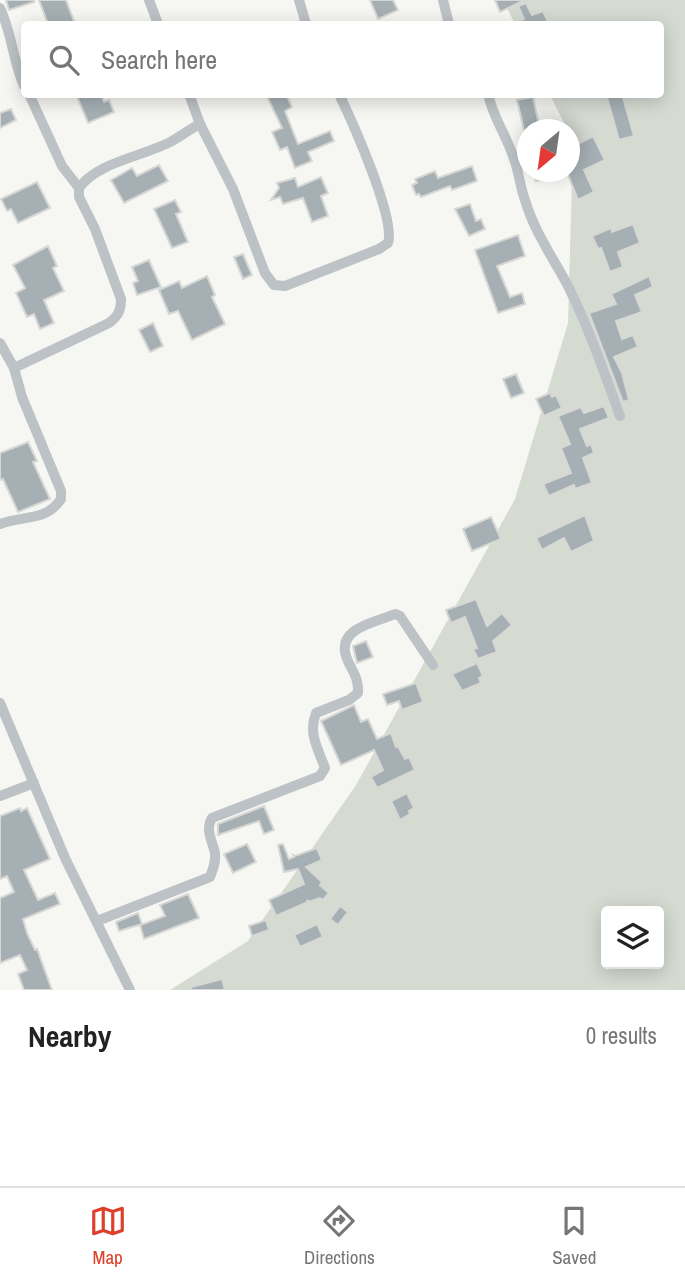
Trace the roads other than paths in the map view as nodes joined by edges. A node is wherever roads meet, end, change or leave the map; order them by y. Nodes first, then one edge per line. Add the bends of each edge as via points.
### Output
1 (149, 0) edge
2 (299, 0) edge
3 (443, 0) edge
4 (0, 8) edge
5 (157, 21) edge
6 (305, 21) edge
7 (448, 21) edge
8 (21, 79) edge
9 (31, 98) edge
10 (190, 98) edge
11 (341, 98) edge
12 (489, 98) edge
13 (200, 124) junction
14 (79, 188) junction
15 (0, 343) edge
16 (14, 368) junction
17 (620, 415) dead end
18 (0, 524) edge
19 (433, 665) dead end
20 (0, 703) edge
21 (34, 783) junction
22 (0, 796) edge
23 (97, 921) junction
24 (130, 990) edge

1 - 5 street
2 - 6 street
3 - 7 street
4 - 8 street
9 - 14 street via 62,166
10 - 13 street
11 - 13 street via 376,183 391,236 379,249 285,286 274,285 265,273 233,189
12 - 17 street via 496,122 508,140 525,201 587,328
13 - 14 street via 95,174
14 - 16 street via 121,299 118,316
15 - 16 street
16 - 18 street via 61,499 37,518
19 - 23 street via 404,620 395,614 351,632 345,640 345,654 359,681 358,693 316,713 313,734 325,768 320,776 212,818 209,829 215,865 210,877
20 - 21 street
21 - 22 street
21 - 23 street
23 - 24 street

